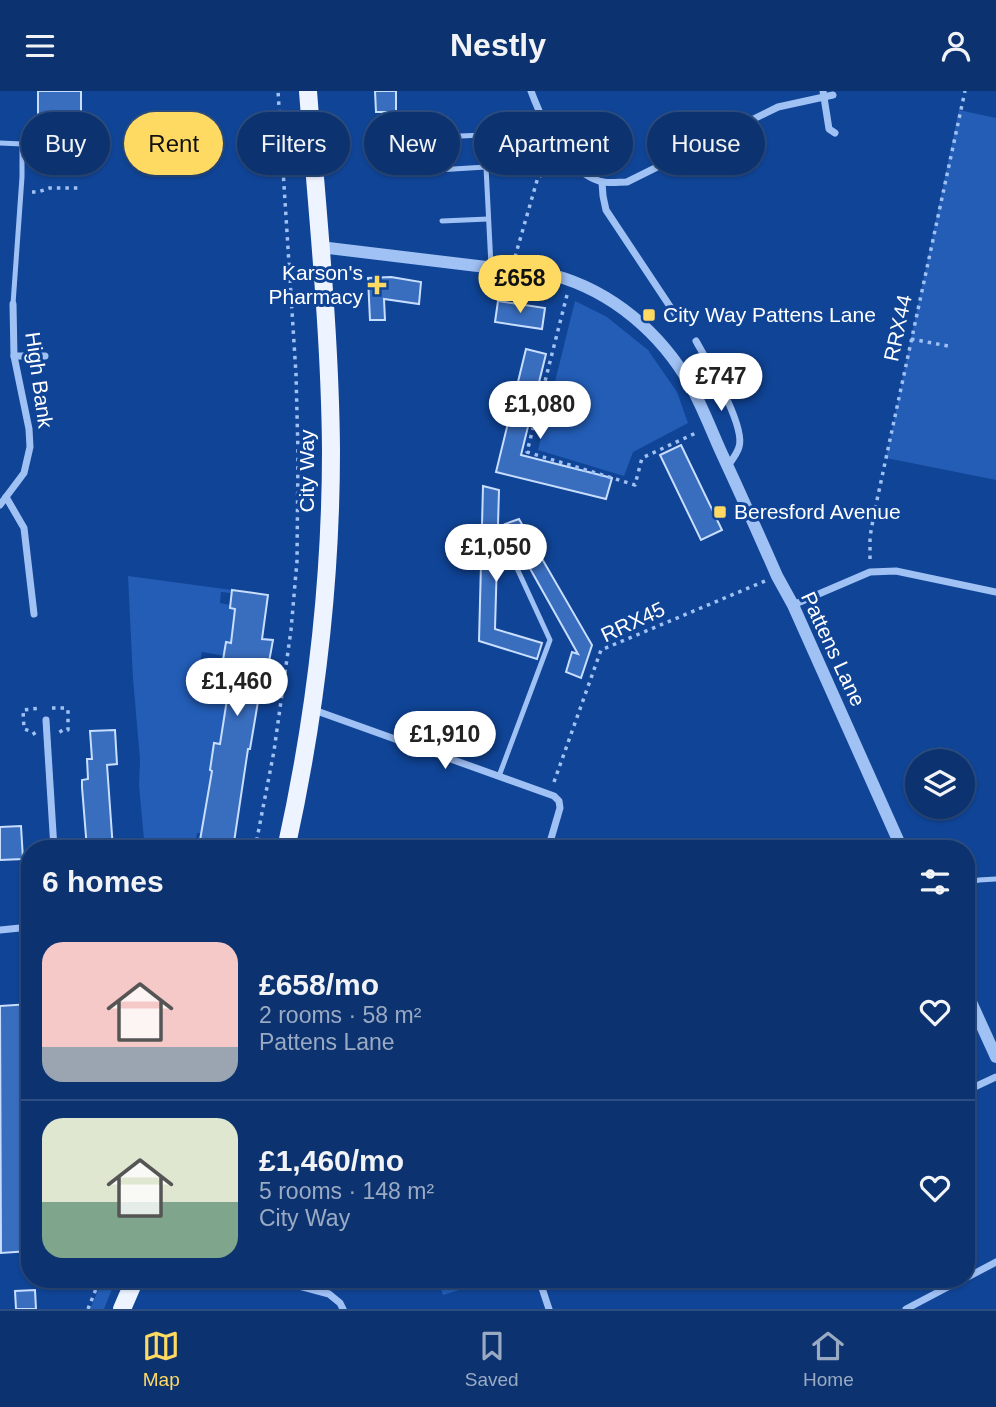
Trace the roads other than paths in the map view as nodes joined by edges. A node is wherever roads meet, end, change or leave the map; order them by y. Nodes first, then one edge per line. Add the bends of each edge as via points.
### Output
1 (308, 91) edge
2 (531, 91) edge
3 (823, 93) edge
4 (833, 95) dead end
5 (835, 133) dead end
6 (0, 143) edge
7 (486, 175) edge
8 (602, 182) junction
9 (488, 219) junction
10 (443, 221) dead end
11 (320, 247) junction
12 (491, 267) junction
13 (13, 304) joint
14 (677, 317) dead end
15 (696, 341) dead end
16 (14, 356) junction
17 (45, 356) dead end
18 (728, 466) junction
19 (6, 496) junction
20 (0, 505) edge
21 (504, 540) dead end
22 (996, 592) edge
23 (793, 605) junction
24 (34, 614) dead end
25 (313, 710) junction
26 (46, 720) dead end
27 (499, 776) junction
28 (53, 840) edge
29 (288, 840) edge
30 (551, 840) edge
31 (898, 840) edge
32 (996, 879) edge
33 (975, 881) edge
34 (21, 928) edge
35 (0, 930) edge
36 (975, 1011) edge
37 (996, 1057) edge
38 (996, 1077) edge
39 (975, 1087) edge
40 (996, 1262) edge
41 (975, 1272) edge
42 (131, 1288) edge
43 (307, 1288) edge
44 (542, 1288) edge
45 (945, 1288) edge
46 (122, 1309) edge
47 (343, 1309) edge
48 (549, 1309) edge
49 (906, 1309) edge

1 - 11 main road, City Way
2 - 8 street via 569,162
3 - 4 street
3 - 5 street via 829,129
3 - 8 street via 778,107 627,182
6 - 13 lane via 22,144
7 - 9 lane
8 - 14 street via 606,210
9 - 10 lane
9 - 12 lane
11 - 12 street, Pattens Lane
11 - 25 main road, City Way via 331,448 325,595
12 - 18 street, Pattens Lane via 571,280 627,312 664,348 691,387
13 - 16 street, High Bank
15 - 18 street via 740,432 740,446
16 - 17 street
16 - 19 street, High Bank via 30,447 24,473
18 - 23 street, Pattens Lane
19 - 20 street, High Bank
19 - 24 street via 24,528
21 - 27 lane via 550,640
22 - 23 street via 896,571 870,572
23 - 31 street, Pattens Lane
25 - 27 street
25 - 29 main road, City Way
26 - 28 street
27 - 30 street via 557,799 560,808
32 - 33 lane
34 - 35 street
36 - 37 street
38 - 39 street
40 - 41 street
42 - 46 main road
43 - 47 street via 329,1294
44 - 48 street
45 - 49 street

